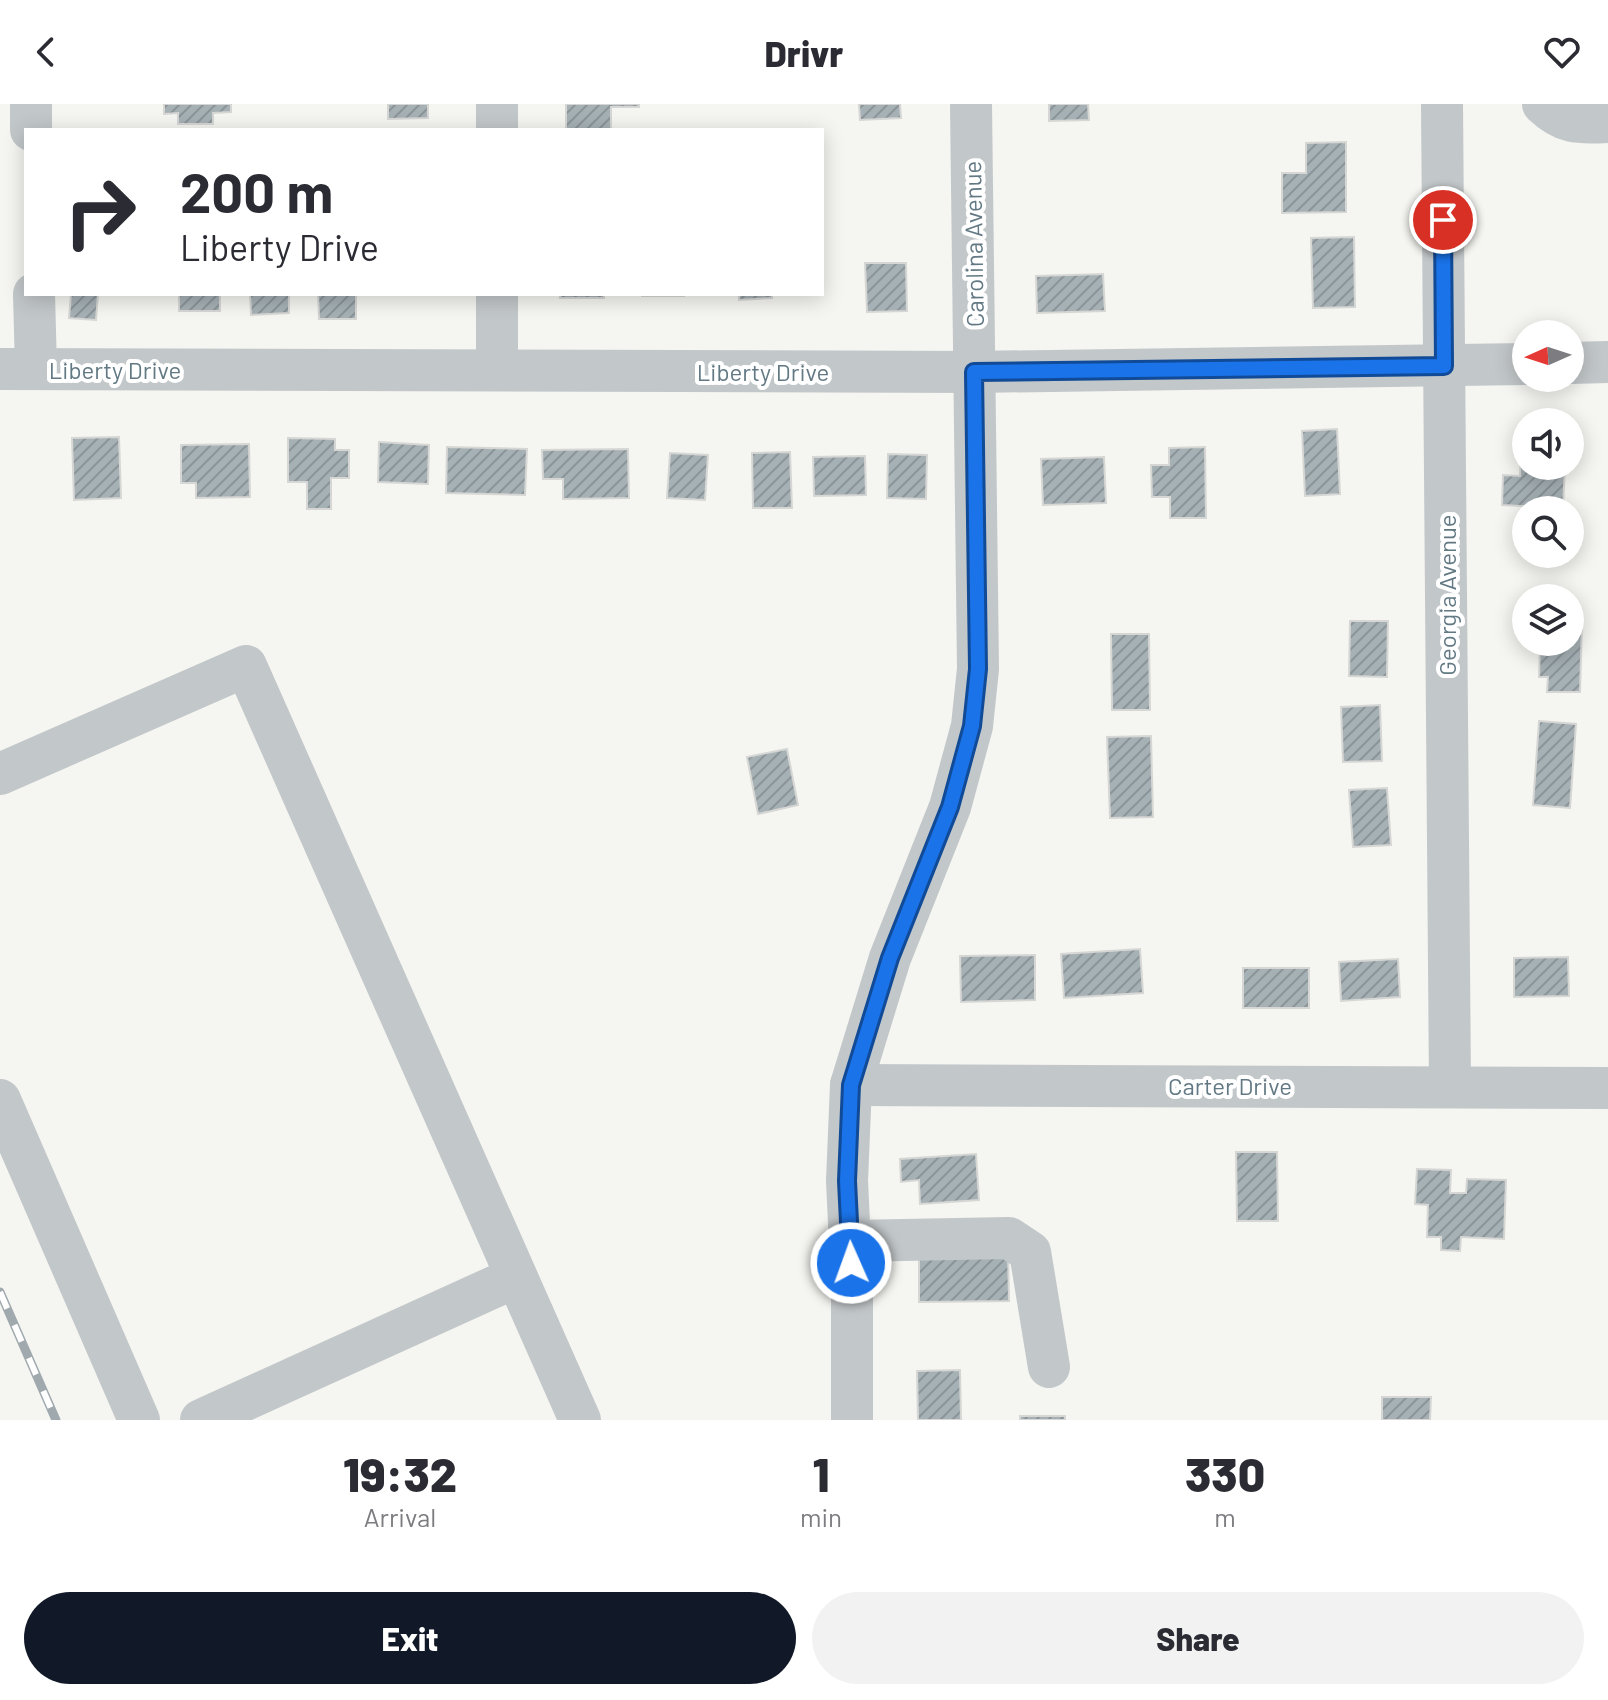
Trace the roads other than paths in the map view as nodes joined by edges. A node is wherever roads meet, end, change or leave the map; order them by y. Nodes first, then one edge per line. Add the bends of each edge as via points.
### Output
1 (31, 104) edge
2 (497, 104) edge
3 (971, 104) edge
4 (1442, 104) edge
5 (1543, 104) edge
6 (1608, 122) edge
7 (31, 128) edge
8 (497, 128) edge
9 (34, 296) edge
10 (497, 296) edge
11 (1608, 362) edge
12 (1584, 363) edge
13 (1512, 364) edge
14 (1444, 366) junction
15 (18, 369) edge
16 (497, 369) junction
17 (974, 372) junction
18 (0, 774) edge
19 (851, 1085) junction
20 (1450, 1086) junction
21 (1608, 1088) edge
22 (0, 1100) edge
23 (850, 1241) junction
24 (516, 1277) junction
25 (1049, 1367) dead end
26 (139, 1420) edge
27 (201, 1420) edge
28 (580, 1420) edge
29 (852, 1420) edge

1 - 7 street
2 - 8 street
3 - 17 street, Carolina Avenue
4 - 14 street, Georgia Avenue
5 - 6 street via 1573,123
9 - 15 street
10 - 16 street
11 - 12 street
13 - 14 street, Liberty Drive
14 - 17 street, Liberty Drive
14 - 20 street, Georgia Avenue
15 - 16 street, Liberty Drive
16 - 17 street, Liberty Drive
17 - 19 street, Carolina Avenue via 978,669 972,726 950,807 890,958
18 - 24 street via 246,666
19 - 20 street, Carter Drive
19 - 23 street, Carolina Avenue
20 - 21 street, Carter Drive
22 - 26 street
23 - 25 street via 1009,1238 1030,1252
23 - 29 street, Carolina Avenue
24 - 27 street
24 - 28 street

